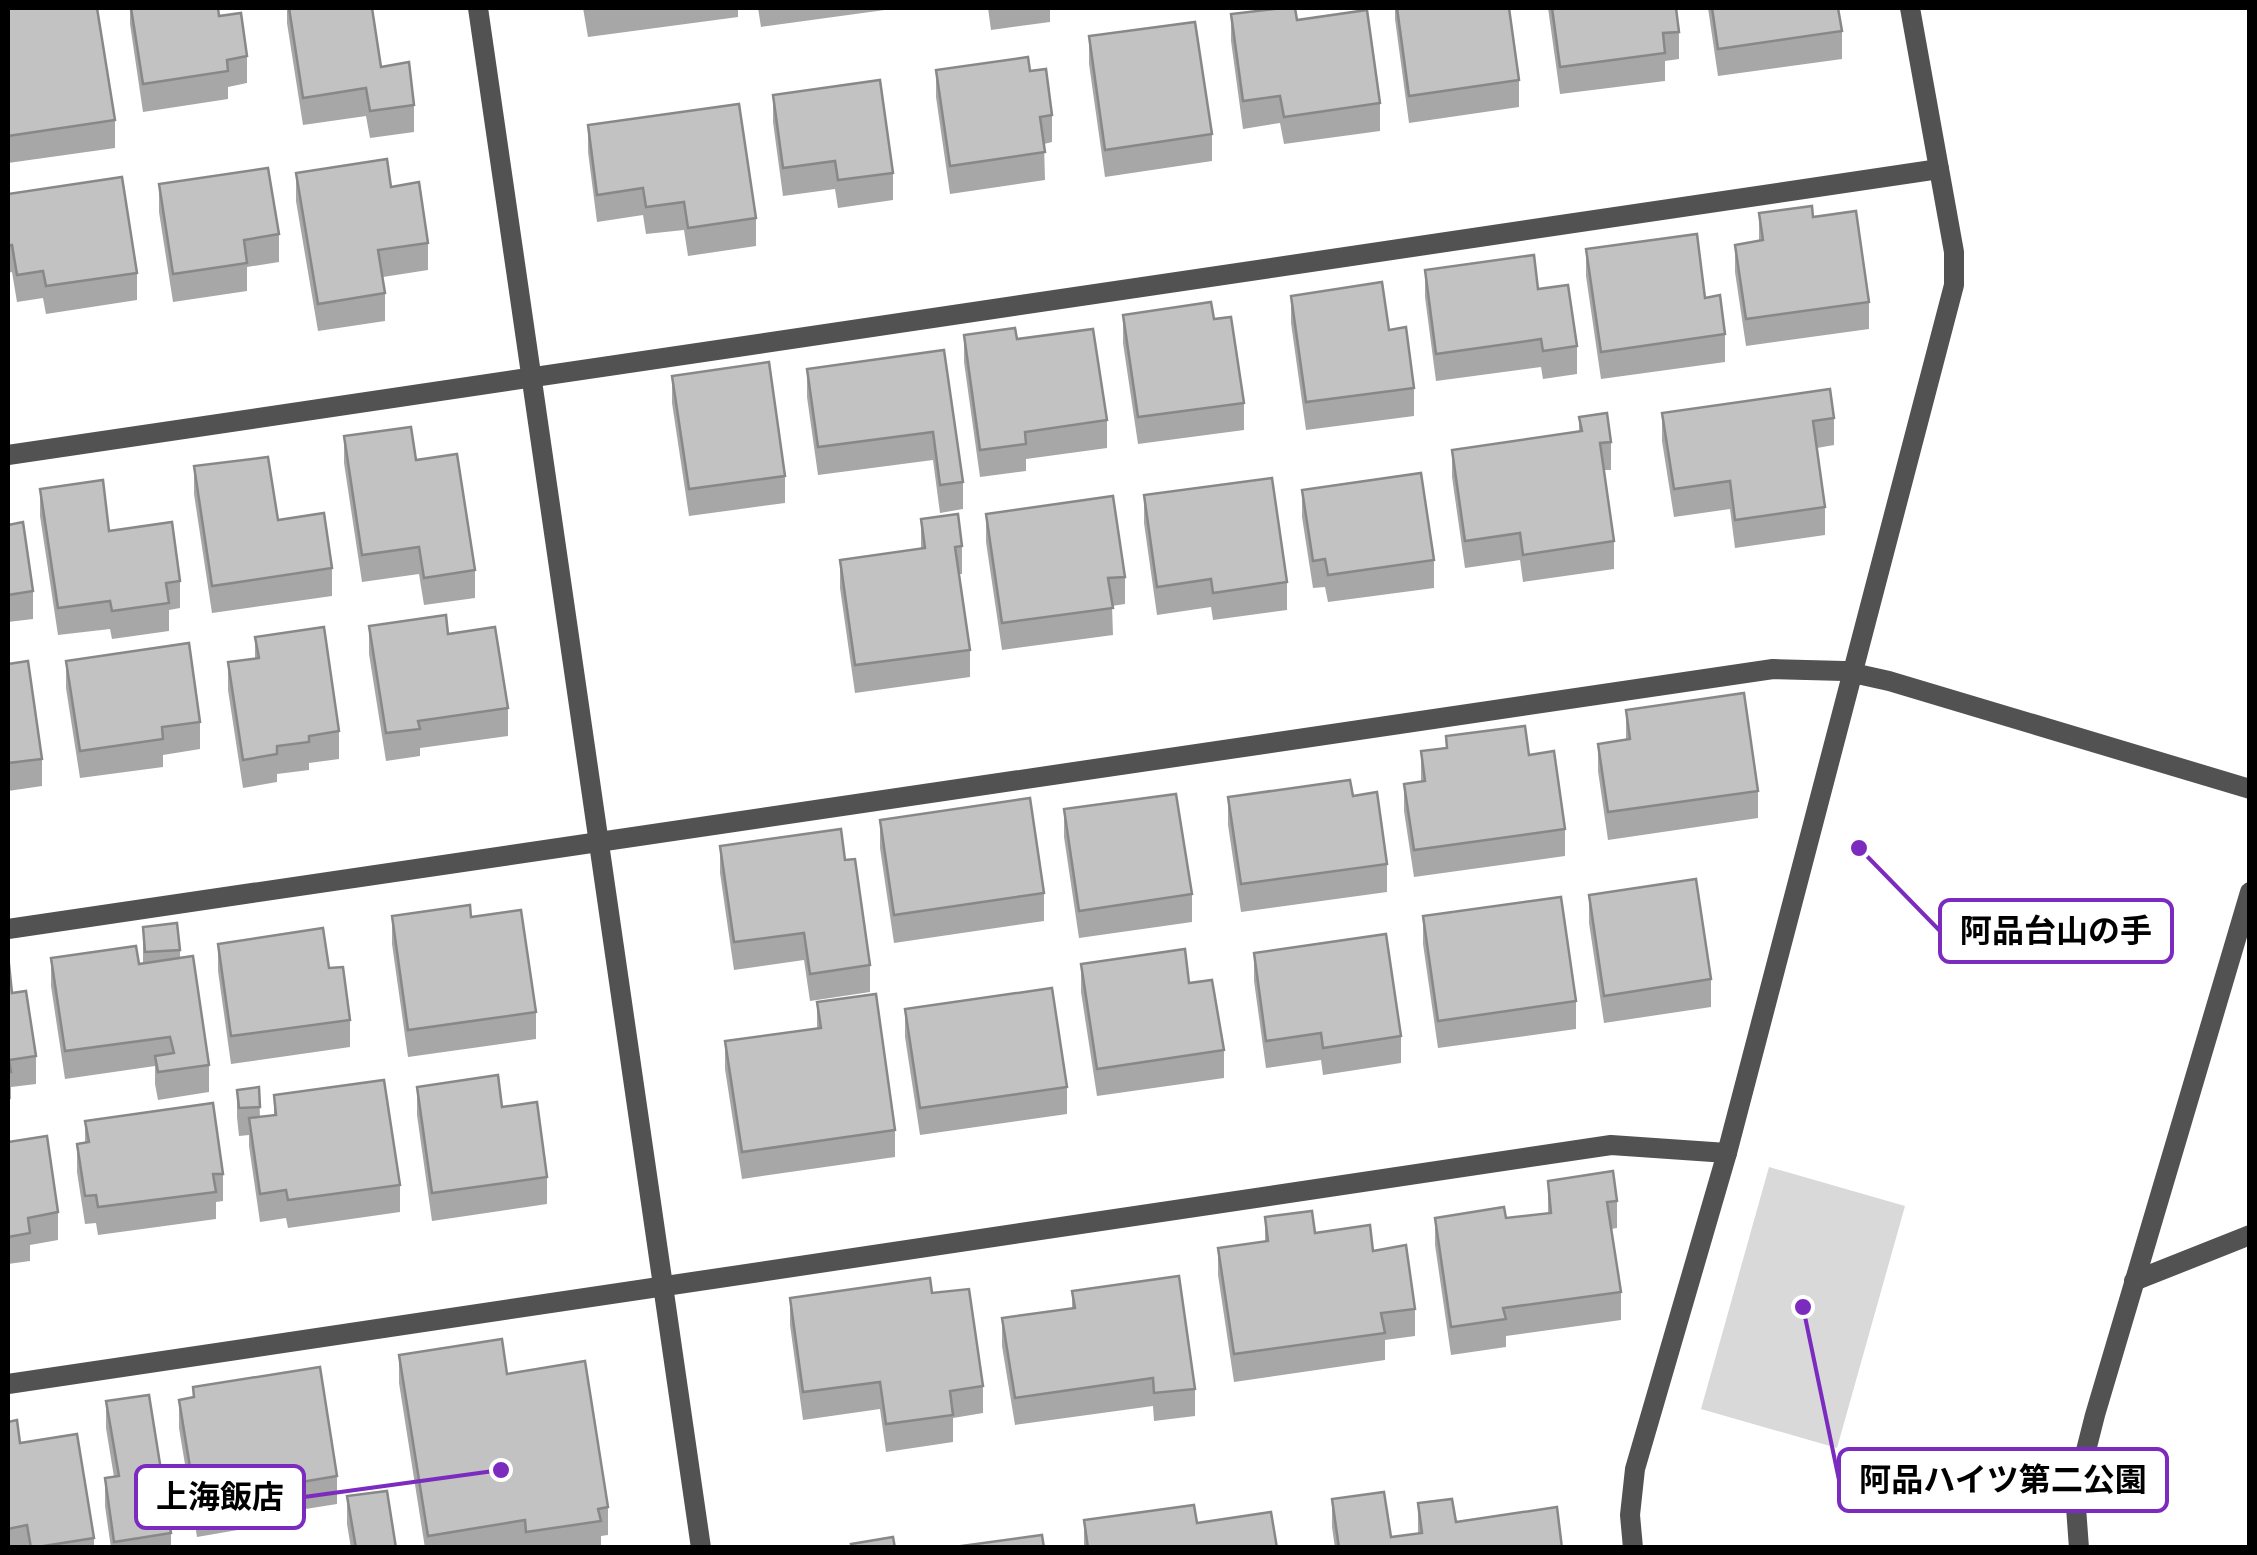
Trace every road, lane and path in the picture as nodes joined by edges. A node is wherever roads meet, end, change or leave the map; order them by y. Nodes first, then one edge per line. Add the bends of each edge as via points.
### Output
1 (478, 8) edge
2 (1910, 8) edge
3 (1939, 169) junction
4 (532, 378) junction
5 (8, 454) edge
6 (1854, 672) junction
7 (2250, 788) edge
8 (598, 841) junction
9 (2250, 892) edge
10 (8, 929) edge
11 (1727, 1152) junction
12 (2250, 1235) edge
13 (2134, 1281) junction
14 (662, 1286) junction
15 (8, 1384) edge
16 (700, 1548) edge
17 (1633, 1548) edge
18 (2080, 1548) edge

1 - 4 street
2 - 3 street
3 - 4 street
3 - 6 street via 1954,285
4 - 5 street
4 - 8 street
6 - 7 street
6 - 8 street via 1753,671
6 - 11 street
8 - 10 street
8 - 14 street
9 - 13 street
11 - 14 street via 1610,1144
11 - 17 street via 1635,1469
12 - 13 street
13 - 18 street via 2075,1494
14 - 15 street
14 - 16 street

